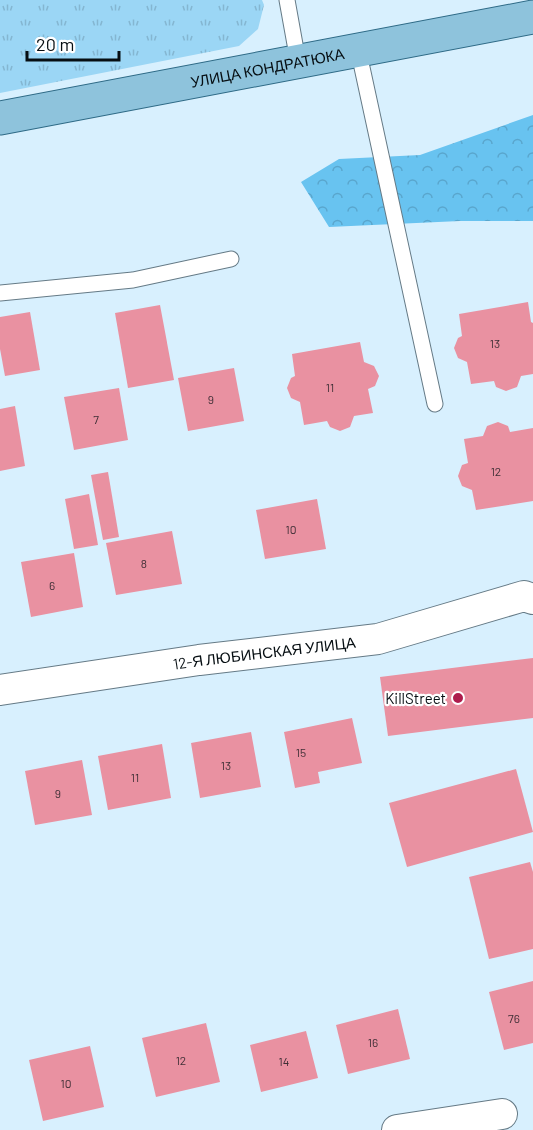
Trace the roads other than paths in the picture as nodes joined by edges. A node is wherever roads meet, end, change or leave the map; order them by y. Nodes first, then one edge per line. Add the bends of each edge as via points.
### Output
1 (287, 0) edge
2 (533, 17) edge
3 (358, 49) junction
4 (298, 61) junction
5 (0, 118) edge
6 (231, 260) dead end
7 (0, 293) edge
8 (435, 404) dead end
9 (528, 598) edge
10 (0, 690) edge
11 (502, 1114) dead end
12 (397, 1130) edge

1 - 4 lane
2 - 3 main road, УЛИЦА КОНДРАТЮКА
3 - 4 main road, УЛИЦА КОНДРАТЮКА
3 - 8 lane
4 - 5 main road, УЛИЦА КОНДРАТЮКА
6 - 7 lane via 133,280
9 - 10 street, 12-Я ЛЮБИНСКАЯ УЛИЦА via 378,639 199,660
11 - 12 street

